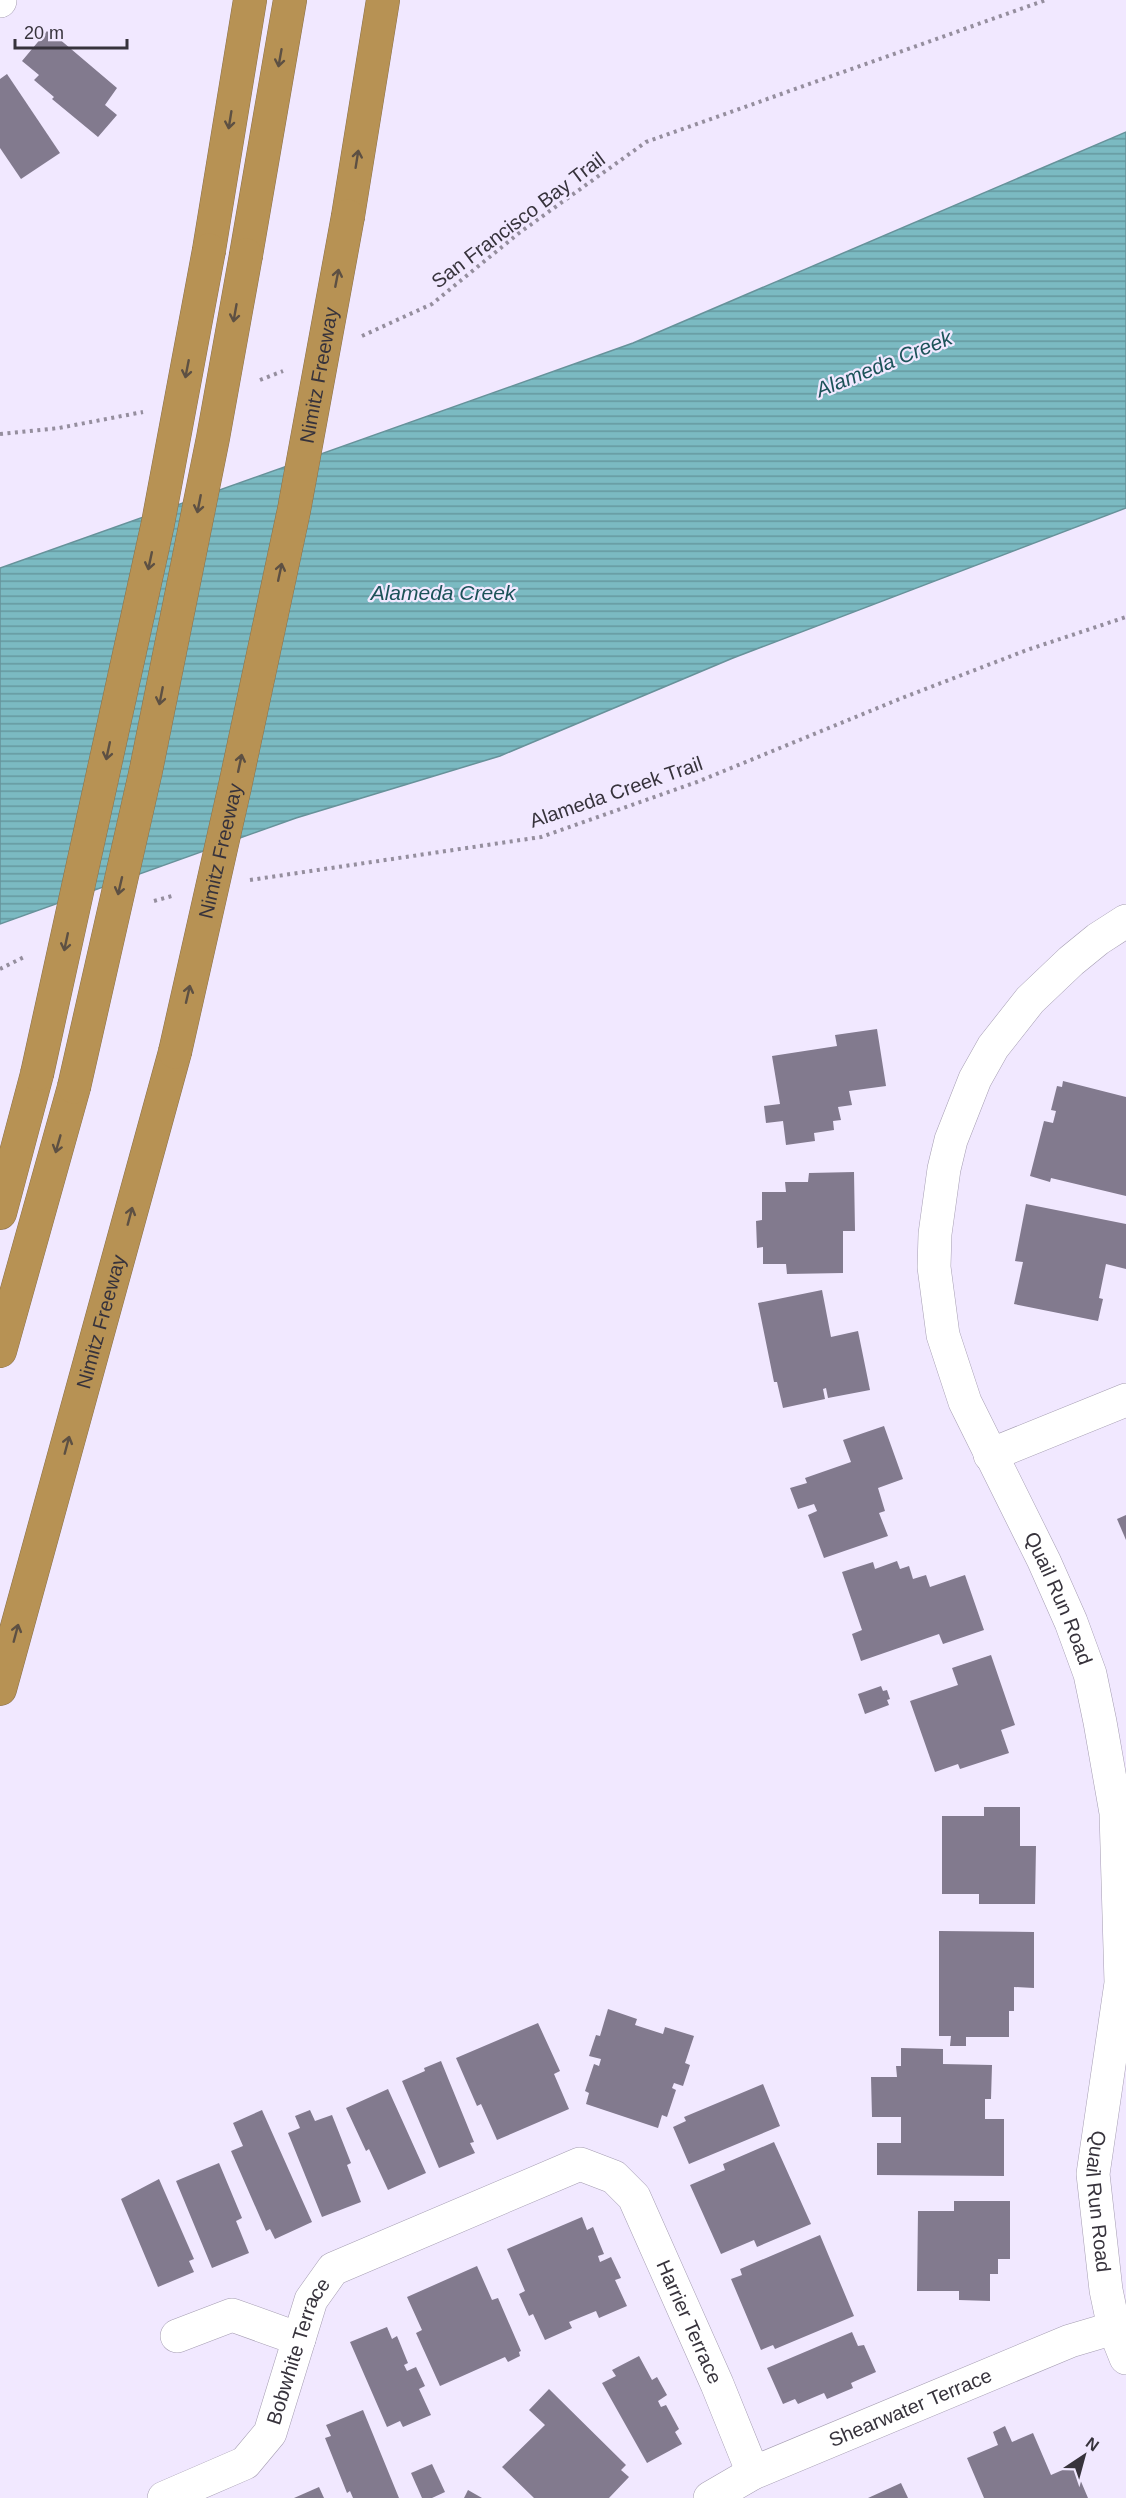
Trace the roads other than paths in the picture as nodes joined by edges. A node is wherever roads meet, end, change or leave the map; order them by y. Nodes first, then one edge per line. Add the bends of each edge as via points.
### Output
1 (250, 0) edge
2 (290, 0) edge
3 (383, 0) edge
4 (1126, 921) edge
5 (37, 1074) junction
6 (0, 1135) edge
7 (0, 1213) edge
8 (0, 1351) edge
9 (1126, 1400) edge
10 (990, 1455) junction
11 (0, 1689) edge
12 (1121, 1813) edge
13 (614, 2177) joint
14 (1120, 2328) edge
15 (177, 2336) dead end
16 (299, 2339) junction
17 (1126, 2358) edge
18 (753, 2473) junction
19 (164, 2498) edge
20 (711, 2498) edge

1 -> 5 highway, bridge via 158,523
2 -> 8 highway, bridge via 213,438 146,770 74,1087
11 -> 3 highway, Nimitz Freeway, bridge via 175,1052 294,510
4 - 10 street, Quail Run Road via 1071,961 1011,1023 975,1079 951,1140 935,1234 937,1302 953,1369
5 - 6 highway
5 - 7 highway
9 - 10 street
10 - 12 street, Quail Run Road via 1071,1622 1090,1674
12 - 14 street, Quail Run Road via 1121,1983 1094,2174 1106,2290
13 - 16 street, Bobwhite Terrace via 580,2164 333,2270 310,2300
13 - 18 street, Harrier Terrace via 634,2196
14 - 17 street, Quail Run Road
14 - 18 street, Shearwater Terrace via 1070,2341
15 - 16 street via 232,2315
16 - 19 street, Bobwhite Terrace via 270,2433 245,2463
18 - 20 street, Shearwater Terrace

